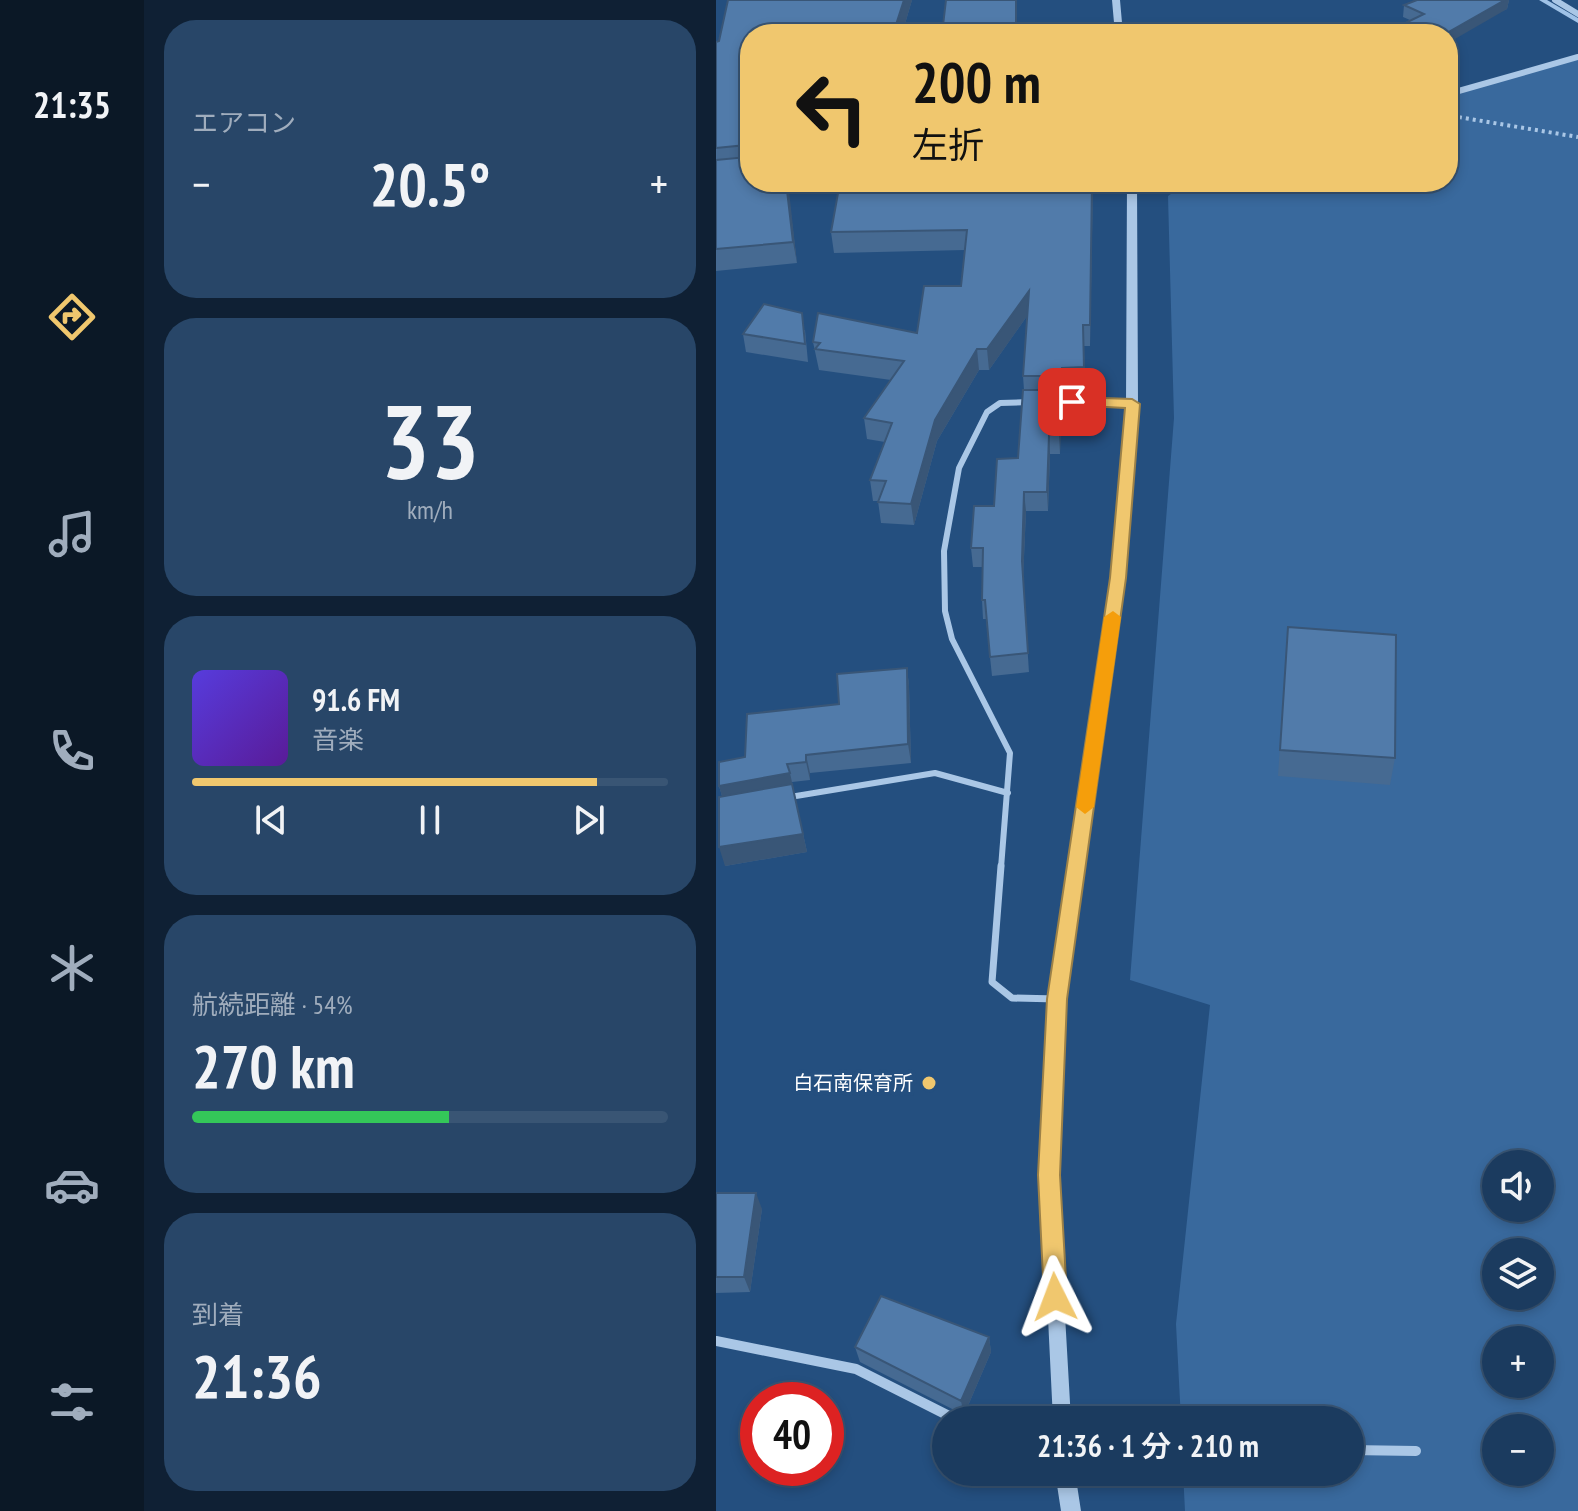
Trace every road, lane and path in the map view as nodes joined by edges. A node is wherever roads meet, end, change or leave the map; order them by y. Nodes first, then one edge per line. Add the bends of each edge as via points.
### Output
1 (1116, 0) edge
2 (1557, 2) edge
3 (1578, 14) edge
4 (1118, 24) edge
5 (1578, 57) edge
6 (1458, 91) edge
7 (1458, 118) edge
8 (1578, 137) edge
9 (1132, 192) edge
10 (1132, 404) junction
11 (1008, 793) junction
12 (786, 797) edge
13 (1057, 999) junction
14 (716, 1341) edge
15 (1061, 1406) edge
16 (932, 1407) edge
17 (1364, 1450) edge
18 (1416, 1451) dead end
19 (1067, 1486) edge
20 (1071, 1511) edge

1 - 4 street
2 - 3 street
5 - 6 street
7 - 8 path
9 - 10 street
10 - 11 lane via 1000,403 987,412 959,468 944,551 945,611 952,639 1010,753
10 - 13 street via 1118,578
11 - 12 lane via 935,773
11 - 13 lane via 992,982 1012,998
13 - 15 street via 1049,1175
14 - 16 street via 856,1369
17 - 18 street
19 - 20 street

